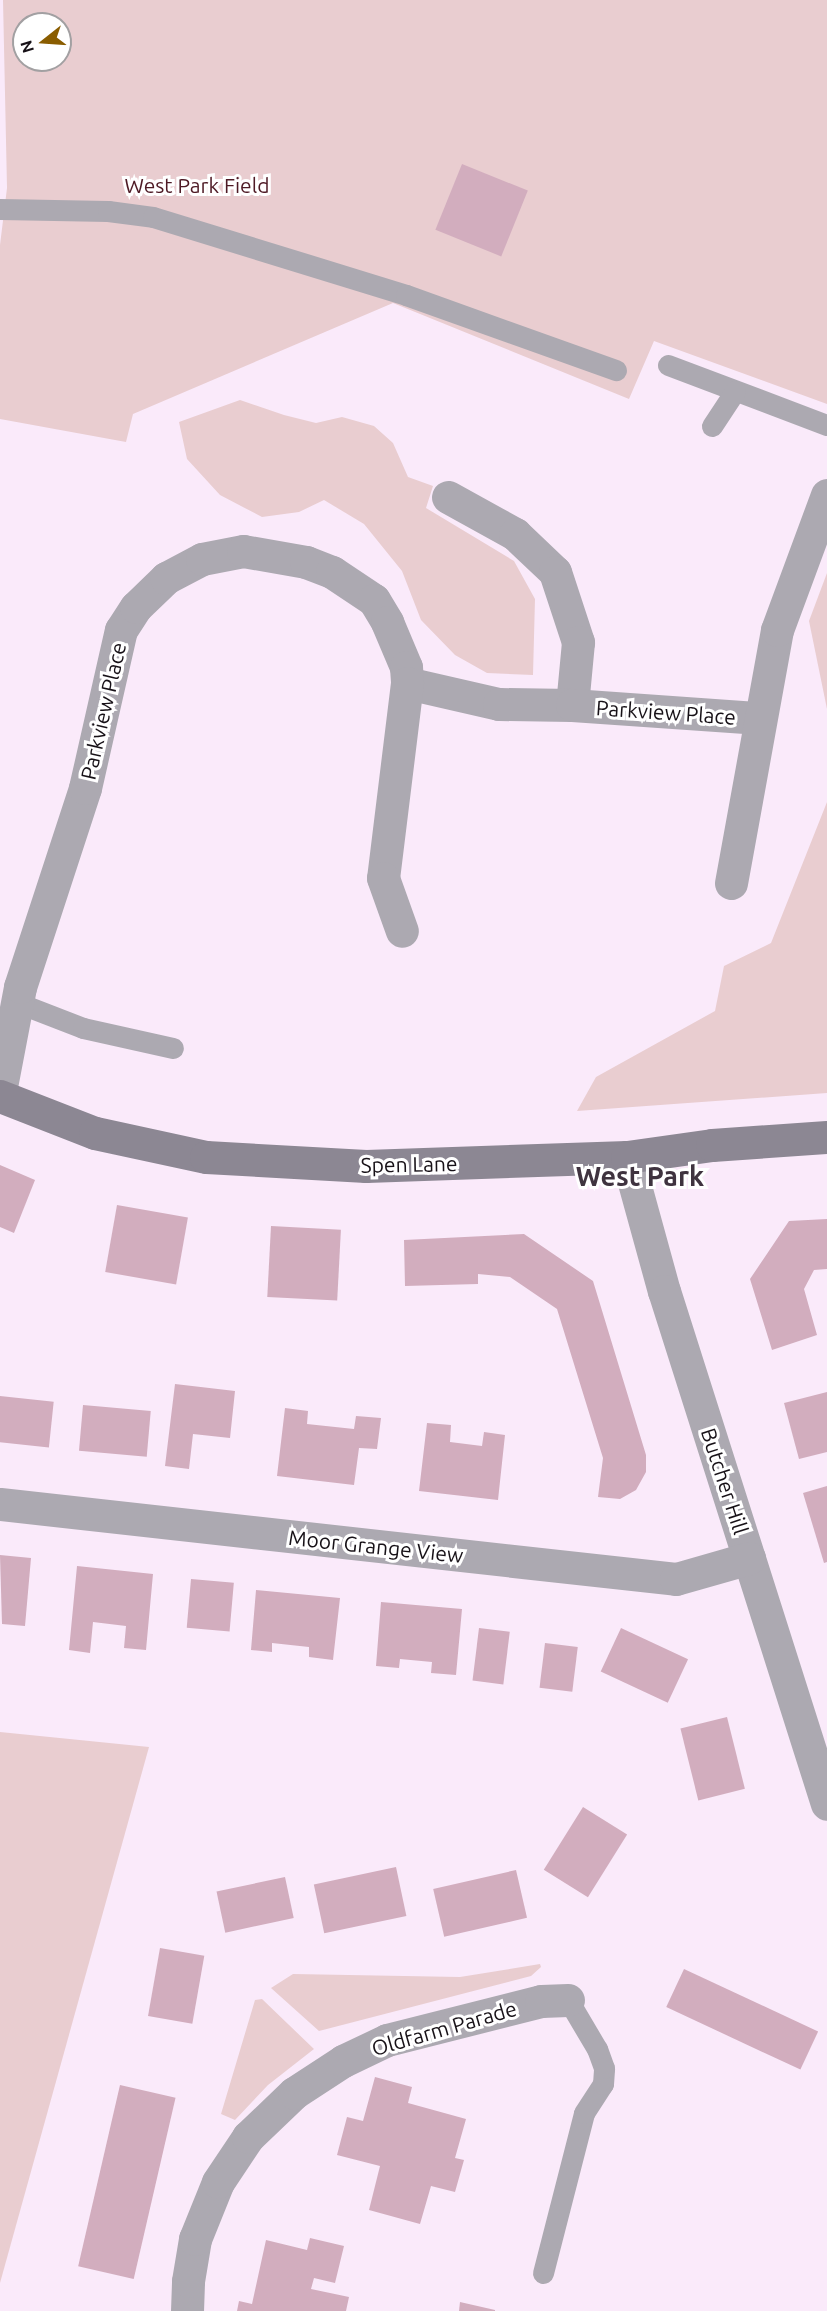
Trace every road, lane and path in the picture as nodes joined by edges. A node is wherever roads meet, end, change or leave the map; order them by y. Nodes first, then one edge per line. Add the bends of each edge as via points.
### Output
1 (0, 209) edge
2 (668, 365) dead end
3 (616, 370) dead end
4 (735, 391) junction
5 (827, 425) edge
6 (712, 426) dead end
7 (827, 495) edge
8 (448, 497) dead end
9 (407, 683) junction
10 (572, 705) junction
11 (760, 718) junction
12 (731, 883) dead end
13 (402, 931) dead end
14 (16, 1002) junction
15 (173, 1048) dead end
16 (0, 1094) edge
17 (827, 1137) edge
18 (627, 1157) junction
19 (0, 1504) edge
20 (749, 1558) junction
21 (827, 1804) edge
22 (568, 2000) joint
23 (543, 2272) dead end
24 (187, 2311) edge

1 - 3 lane via 108,211 153,217 406,295
2 - 4 lane
4 - 5 lane
4 - 6 lane
7 - 11 street, Parkview Place via 777,630
8 - 10 street, Parkview Place via 515,534 555,572 578,642
9 - 10 street, Parkview Place via 500,704
9 - 13 street, Parkview Place via 383,878
9 - 14 street, Parkview Place via 399,649 374,600 332,572 306,562 243,551 202,559 166,578 136,607 121,630 85,788
10 - 11 street, Parkview Place
11 - 12 street, Parkview Place
14 - 15 lane via 83,1028
14 - 16 street, Parkview Place
16 - 18 street, Spen Lane via 95,1133 206,1157 366,1166
17 - 18 street, Spen Lane via 712,1145
18 - 20 street, Butcher Hill via 664,1291
19 - 20 street, Moor Grange View via 676,1579
20 - 21 street, Butcher Hill
22 - 23 lane via 597,2049 604,2068 603,2084 584,2113
22 - 24 street, Oldfarm Parade via 520,2006 387,2040 343,2061 294,2093 248,2137 218,2182 195,2239

